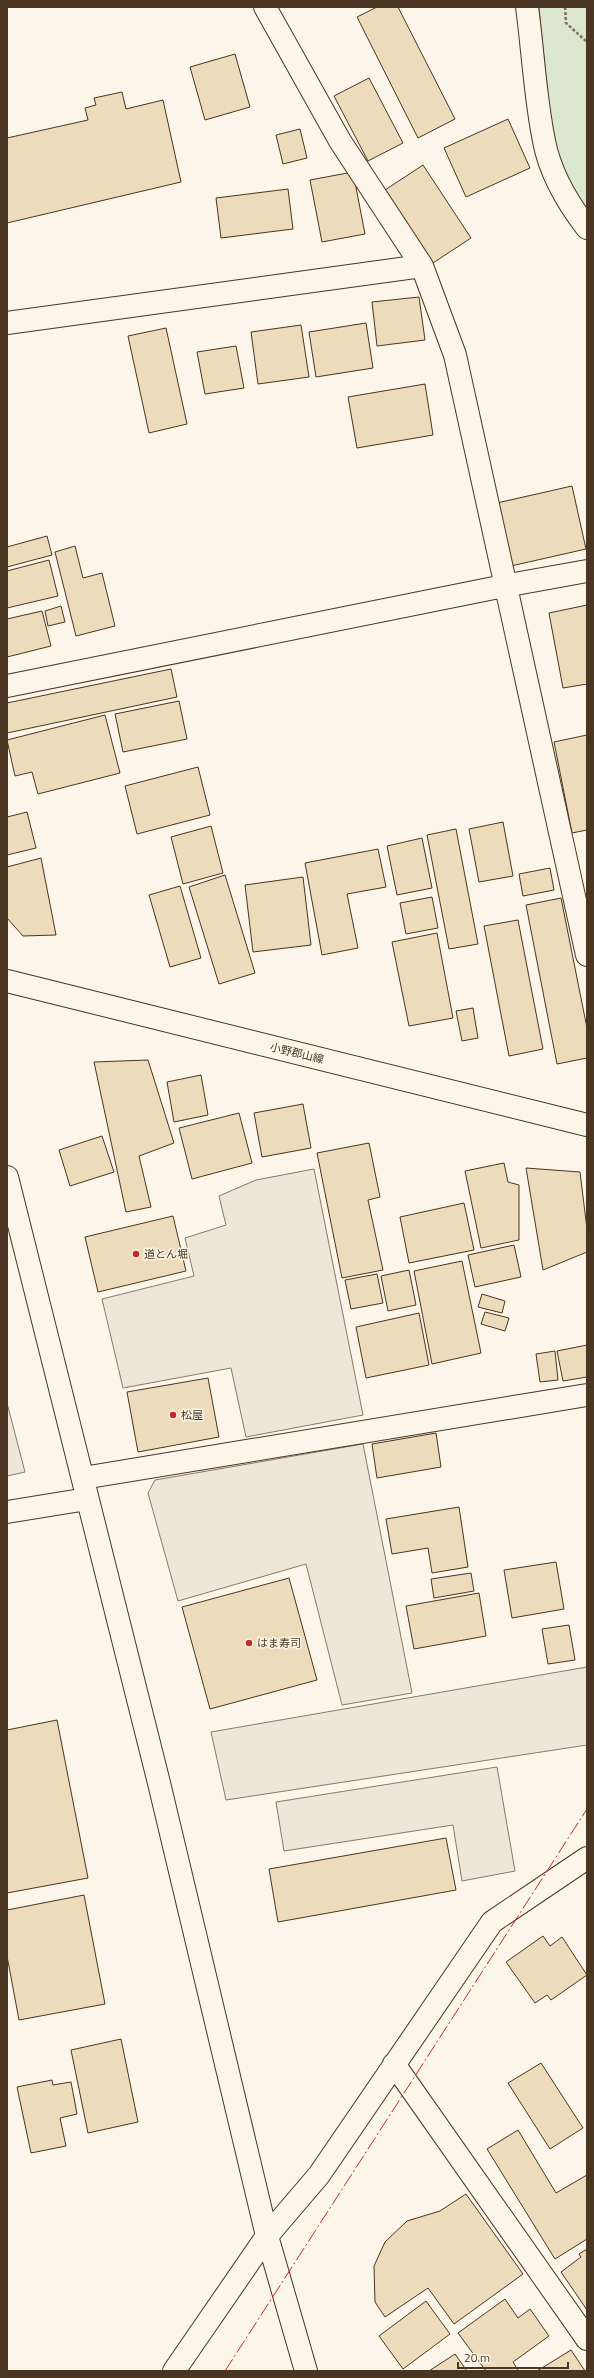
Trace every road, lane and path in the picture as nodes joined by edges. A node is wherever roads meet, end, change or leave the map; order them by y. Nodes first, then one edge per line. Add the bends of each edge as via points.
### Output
1 (265, 7) edge
2 (527, 7) edge
3 (565, 7) edge
4 (587, 42) edge
5 (587, 228) edge
6 (422, 266) junction
7 (7, 323) edge
8 (587, 571) edge
9 (504, 586) junction
10 (7, 686) edge
11 (587, 955) edge
12 (7, 981) edge
13 (587, 1125) edge
14 (7, 1177) edge
15 (587, 1395) edge
16 (85, 1488) junction
17 (7, 1512) edge
18 (587, 1858) edge
19 (394, 2064) junction
20 (267, 2236) junction
21 (587, 2339) edge
22 (174, 2371) edge
23 (306, 2371) edge

1 - 6 street via 340,141
2 - 5 street via 544,142 556,178 570,206
3 - 4 path via 566,23
6 - 7 street
6 - 9 street via 455,355
8 - 9 street
9 - 10 street
9 - 11 street
12 - 13 street, 小野郡山線
14 - 16 street
15 - 16 street
16 - 17 street
16 - 20 street via 159,1783
18 - 19 street via 492,1922
19 - 20 street via 319,2175
19 - 21 street
20 - 22 street
20 - 23 street

